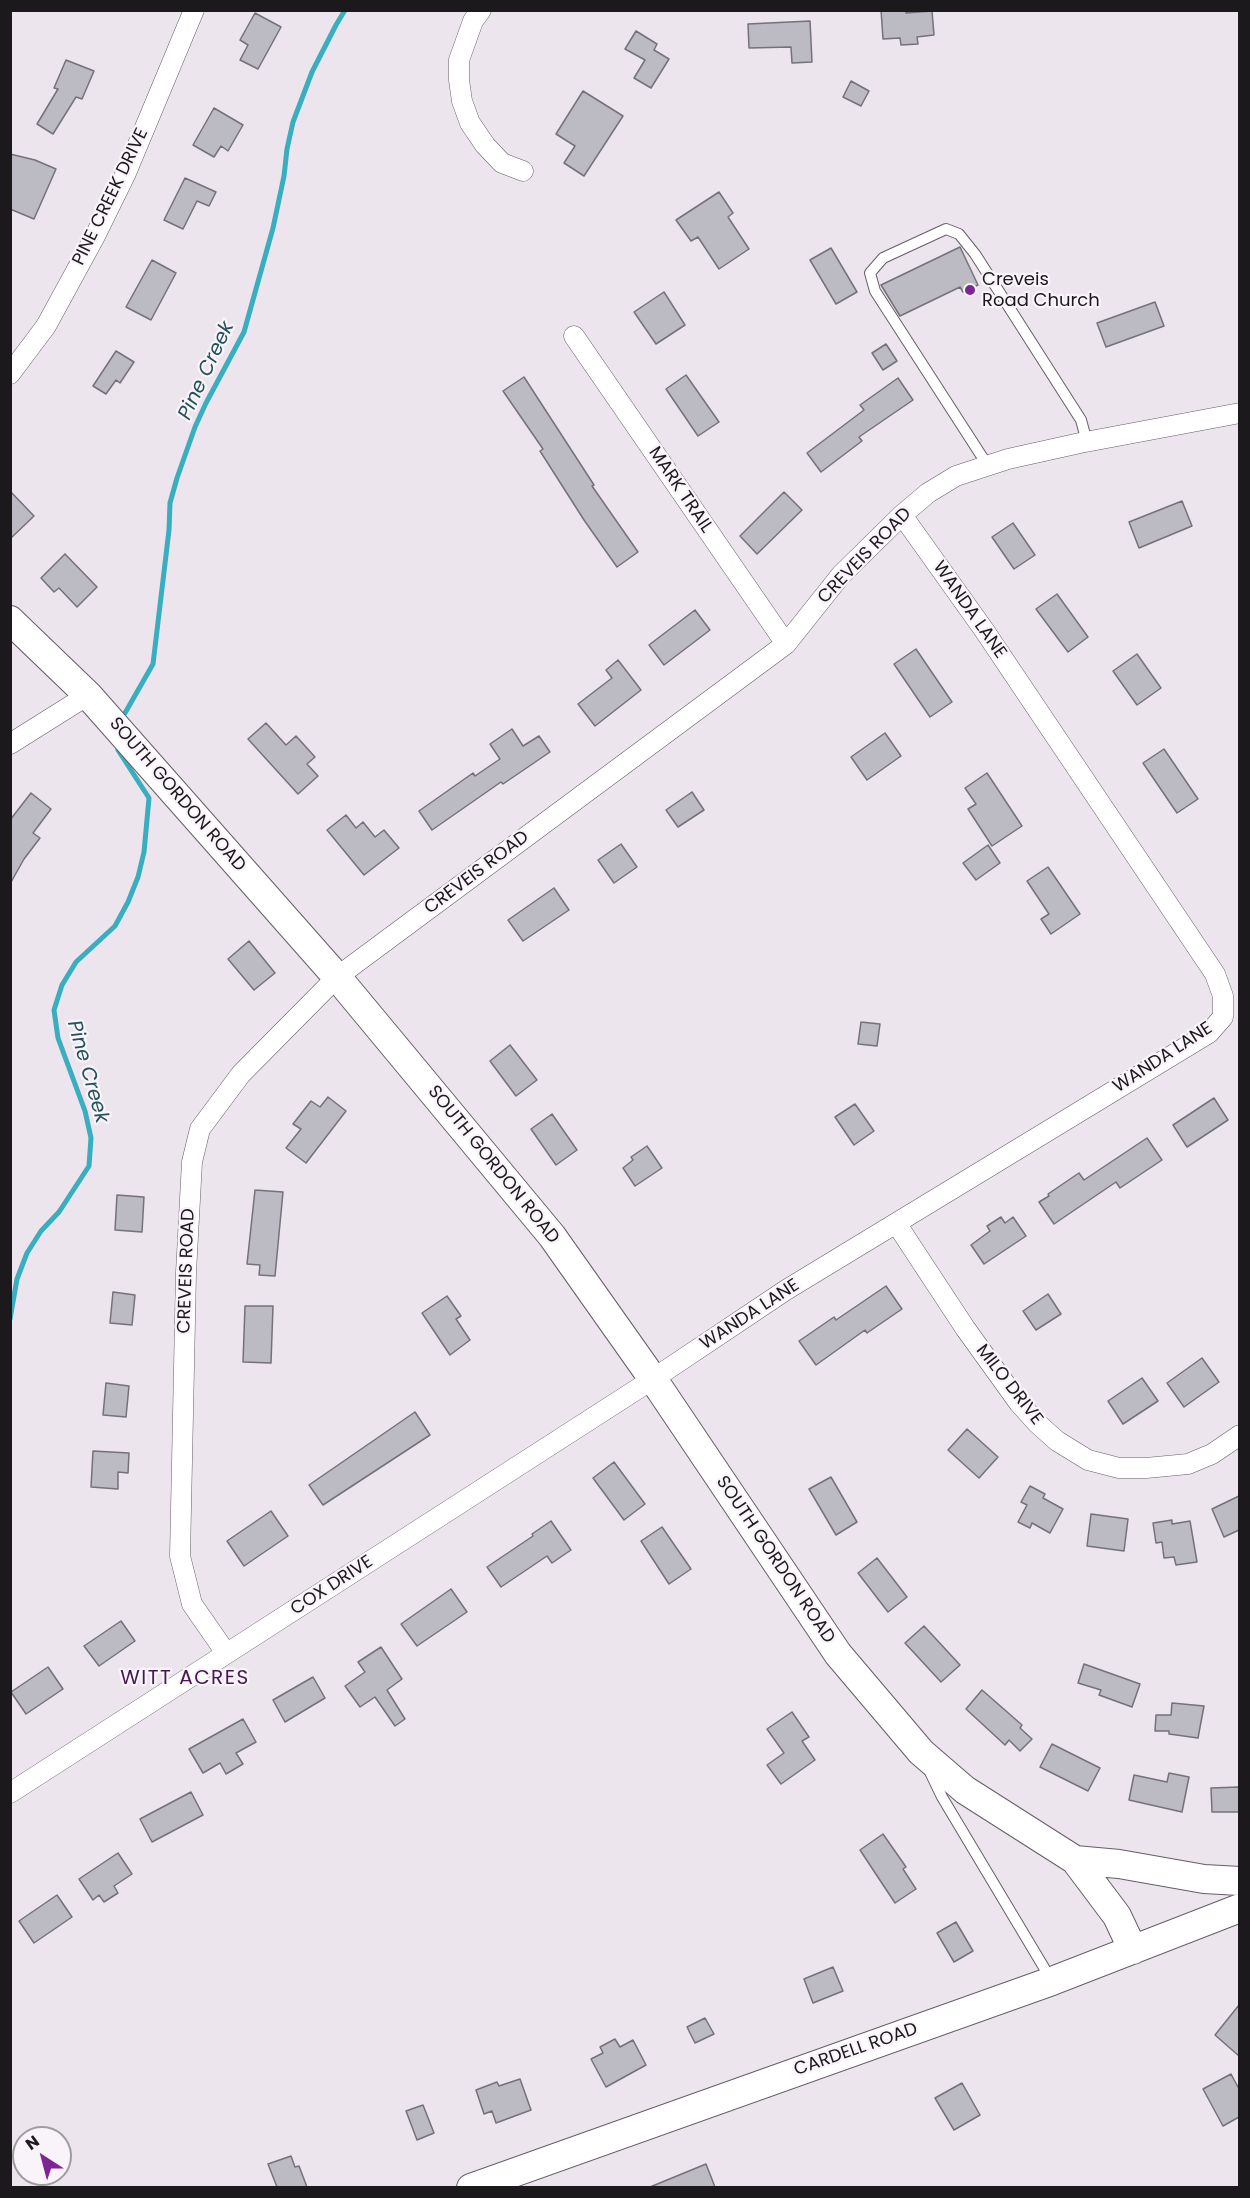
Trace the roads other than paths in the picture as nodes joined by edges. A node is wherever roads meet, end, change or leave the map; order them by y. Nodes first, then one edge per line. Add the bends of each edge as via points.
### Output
1 (194, 10) edge
2 (481, 10) edge
3 (523, 171) dead end
4 (574, 336) dead end
5 (10, 374) edge
6 (1239, 413) edge
7 (1087, 442) junction
8 (988, 466) junction
9 (902, 515) junction
10 (10, 620) edge
11 (786, 644) junction
12 (88, 695) junction
13 (10, 744) edge
14 (337, 977) junction
15 (896, 1223) junction
16 (653, 1379) junction
17 (1239, 1435) edge
18 (226, 1653) junction
19 (921, 1752) junction
20 (10, 1792) edge
21 (1075, 1860) junction
22 (1239, 1881) edge
23 (1239, 1908) edge
24 (1133, 1950) junction
25 (1052, 1981) junction
26 (521, 2179) edge
27 (471, 2187) edge

1 - 5 street, PINE CREEK DRIVE via 126,173 94,238 46,326
2 - 3 street via 459,60 462,101 470,123 485,145 502,164
4 - 11 street, MARK TRAIL
6 - 7 street, CREVEIS ROAD
7 - 8 street, CREVEIS ROAD
7 - 8 lane via 1081,420 975,254 959,234 946,229 883,258 870,273 875,291
8 - 9 street, CREVEIS ROAD via 956,476
9 - 11 street, CREVEIS ROAD via 841,575
9 - 15 street, WANDA LANE via 1215,974 1223,996 1223,1017 1209,1033
10 - 12 street, SOUTH GORDON ROAD
11 - 14 street, CREVEIS ROAD
12 - 13 street
12 - 14 street, SOUTH GORDON ROAD
14 - 16 street, SOUTH GORDON ROAD via 552,1236
14 - 18 street, CREVEIS ROAD via 241,1074 200,1129 192,1162 180,1556 192,1604
15 - 16 street, WANDA LANE via 786,1290
15 - 17 street, MILO DRIVE via 1019,1403 1057,1441 1088,1460 1119,1468 1146,1468 1188,1464 1212,1454
16 - 18 street, COX DRIVE
16 - 19 street, SOUTH GORDON ROAD via 838,1654
18 - 20 street, COX DRIVE
19 - 21 street, SOUTH GORDON ROAD via 965,1790
19 - 25 lane, SOUTH GORDON ROAD via 942,1797
21 - 22 street
21 - 24 street, SOUTH GORDON ROAD via 1117,1916
23 - 24 street, CARDELL ROAD
24 - 25 street, CARDELL ROAD
25 - 26 street, CARDELL ROAD
26 - 27 street, CARDELL ROAD

